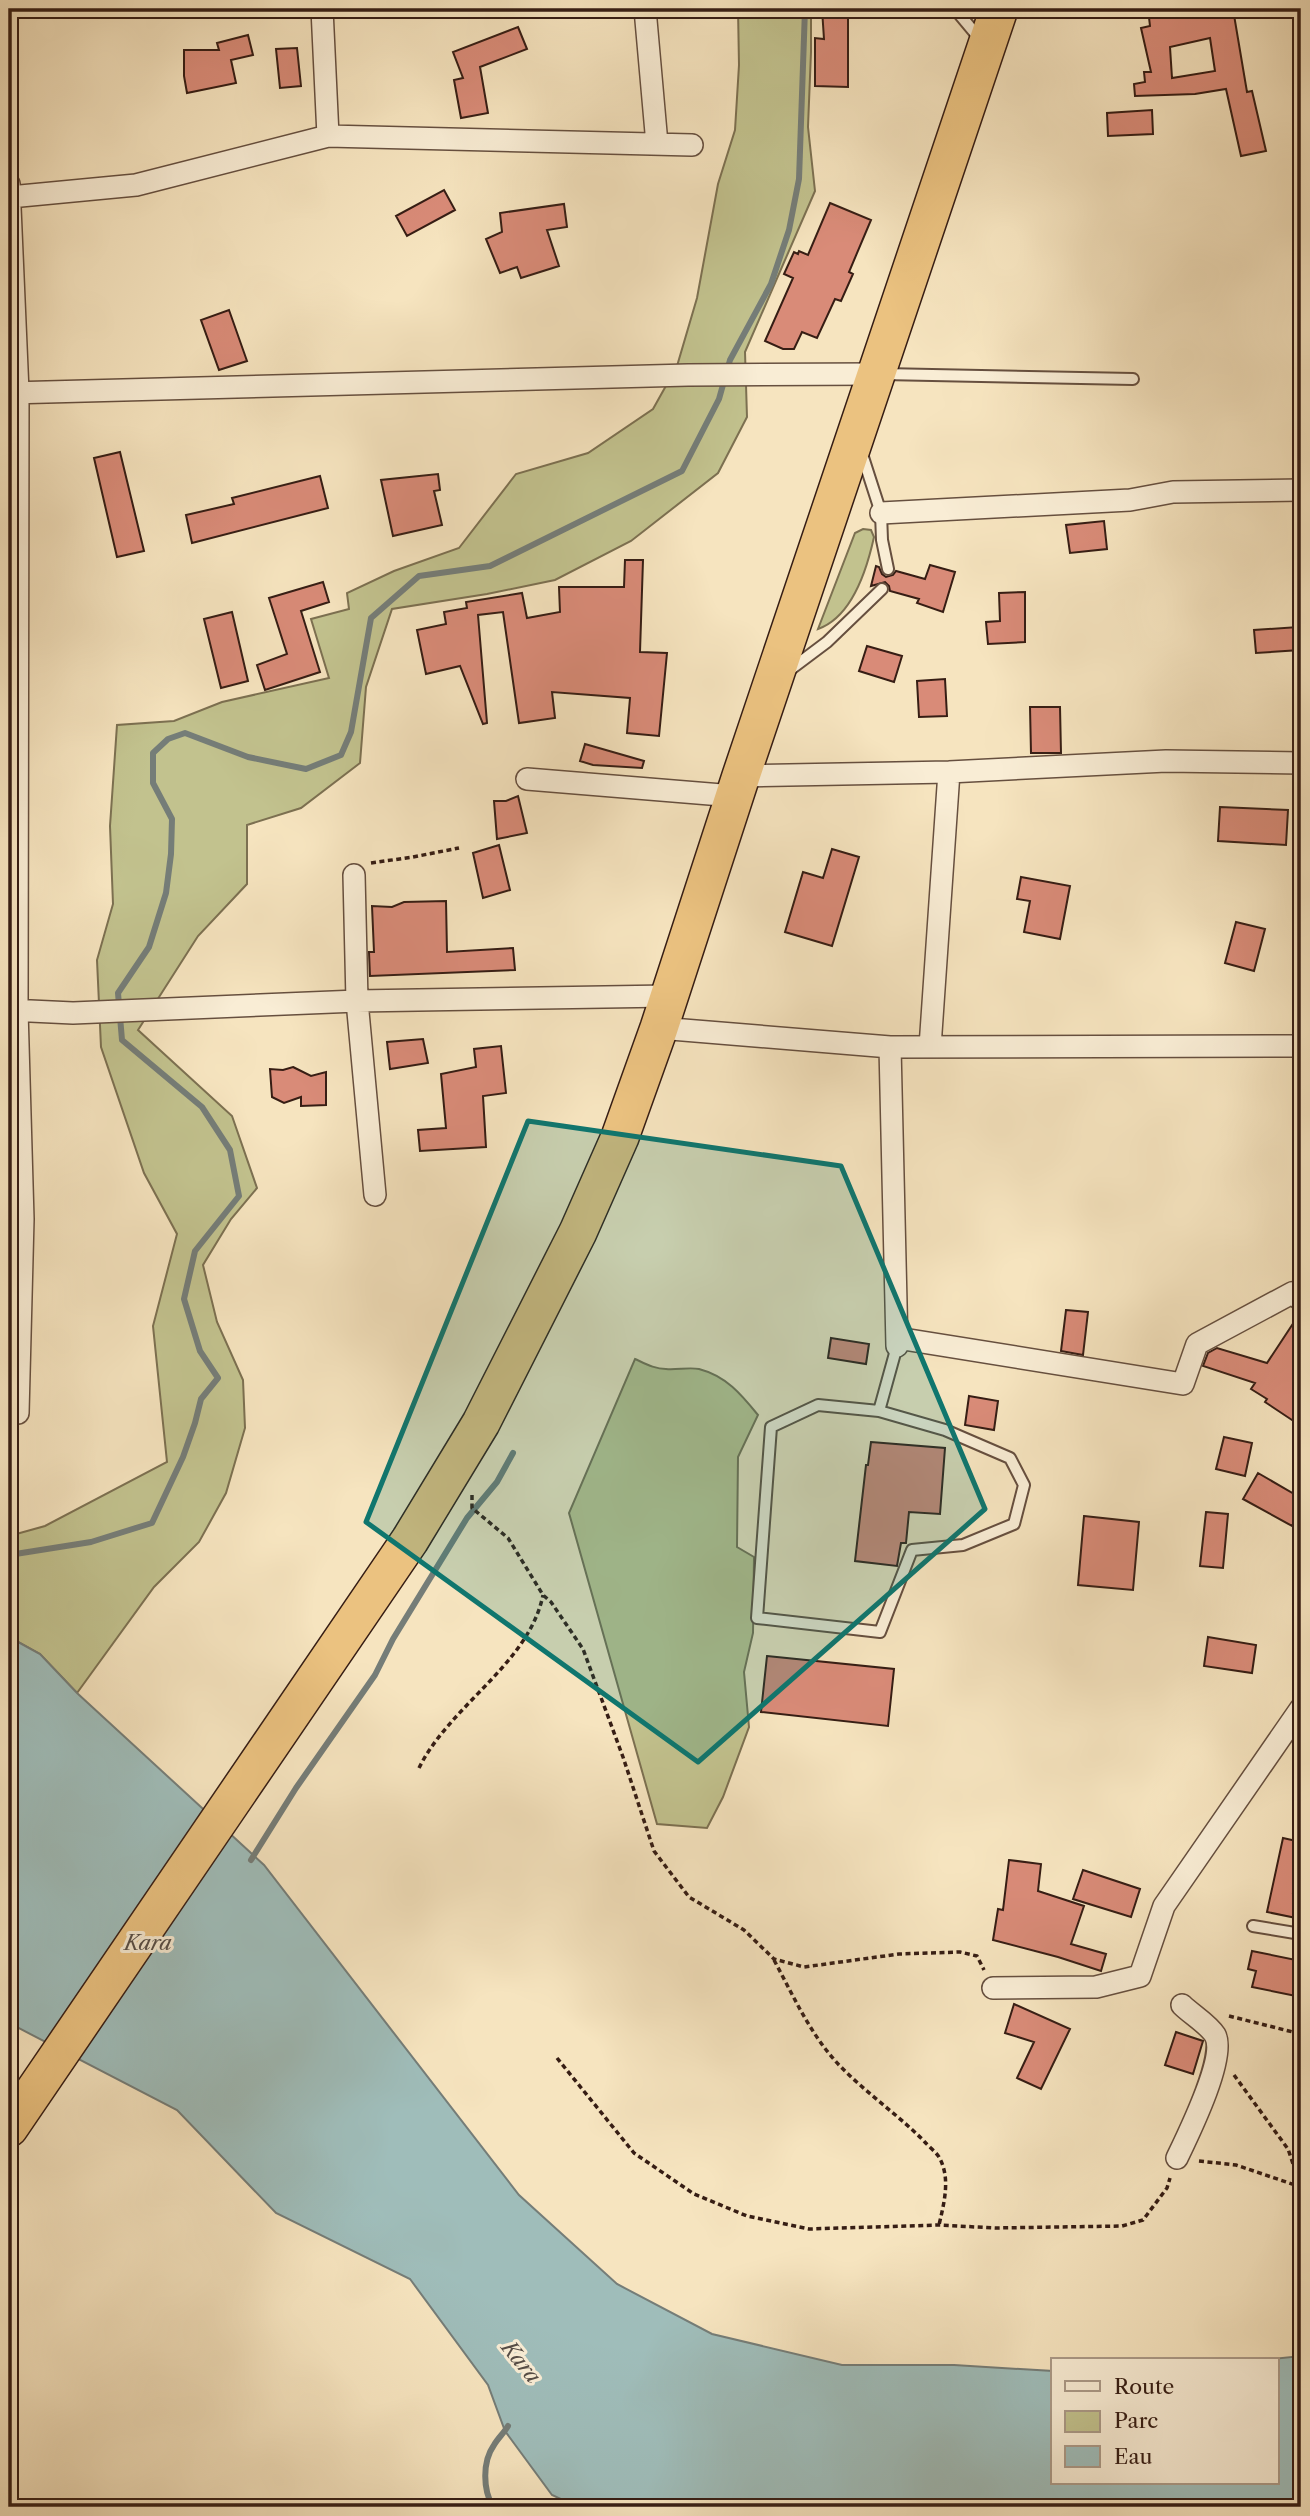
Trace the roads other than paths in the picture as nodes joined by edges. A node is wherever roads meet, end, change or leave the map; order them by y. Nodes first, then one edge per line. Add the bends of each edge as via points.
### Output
1 (322, 9) edge
2 (645, 9) edge
3 (955, 9) edge
4 (999, 9) edge
5 (986, 46) junction
6 (328, 136) junction
7 (657, 144) junction
8 (692, 145) dead end
9 (9, 184) edge
10 (9, 197) edge
11 (877, 374) junction
12 (1133, 379) dead end
13 (13, 393) edge
14 (856, 435) junction
15 (1301, 490) edge
16 (881, 513) junction
17 (888, 569) dead end
18 (882, 589) dead end
19 (772, 682) junction
20 (1301, 763) edge
21 (949, 772) junction
22 (527, 779) dead end
23 (737, 786) junction
24 (354, 875) road end
25 (357, 1001) junction
26 (13, 1010) edge
27 (664, 1012) junction
28 (1301, 1046) edge
29 (890, 1047) junction
30 (930, 1048) junction
31 (375, 1195) dead end
32 (1301, 1300) edge
33 (897, 1342) junction
34 (879, 1411) junction
35 (18, 1413) dead end
36 (1301, 1708) edge
37 (1253, 1926) dead end
38 (1301, 1934) edge
39 (993, 1988) road end
40 (1182, 2005) road end
41 (9, 2128) edge
42 (1177, 2158) road end

1 - 6 street
2 - 7 street
3 - 5 lane
4 - 5 highway
5 - 11 highway
6 - 7 street
6 - 10 street via 136,186
7 - 8 street
9 - 10 street
10 - 13 street
11 - 12 lane
11 - 13 street
11 - 14 highway
13 - 26 street
14 - 16 lane
14 - 19 highway
15 - 16 street via 1173,492 1130,500
16 - 17 lane
18 - 19 lane via 827,642
19 - 23 highway
20 - 21 street via 1166,761
21 - 23 street
21 - 30 street
22 - 23 street
23 - 27 highway
24 - 25 street
25 - 26 street via 73,1013
25 - 27 street
25 - 31 street
26 - 35 street via 23,1219
27 - 29 street
27 - 41 highway via 601,1184 481,1423 410,1540
28 - 30 street
29 - 30 street
29 - 33 street
32 - 33 street via 1292,1293 1197,1344 1183,1384
33 - 34 lane
34 - 34 lane via 944,1430 1010,1458 1024,1485 1014,1524 963,1545 912,1550 880,1632 757,1618 771,1427 818,1405
36 - 39 street via 1164,1906 1140,1976 1096,1987
37 - 38 lane
40 - 42 street via 1215,2035 1218,2054

